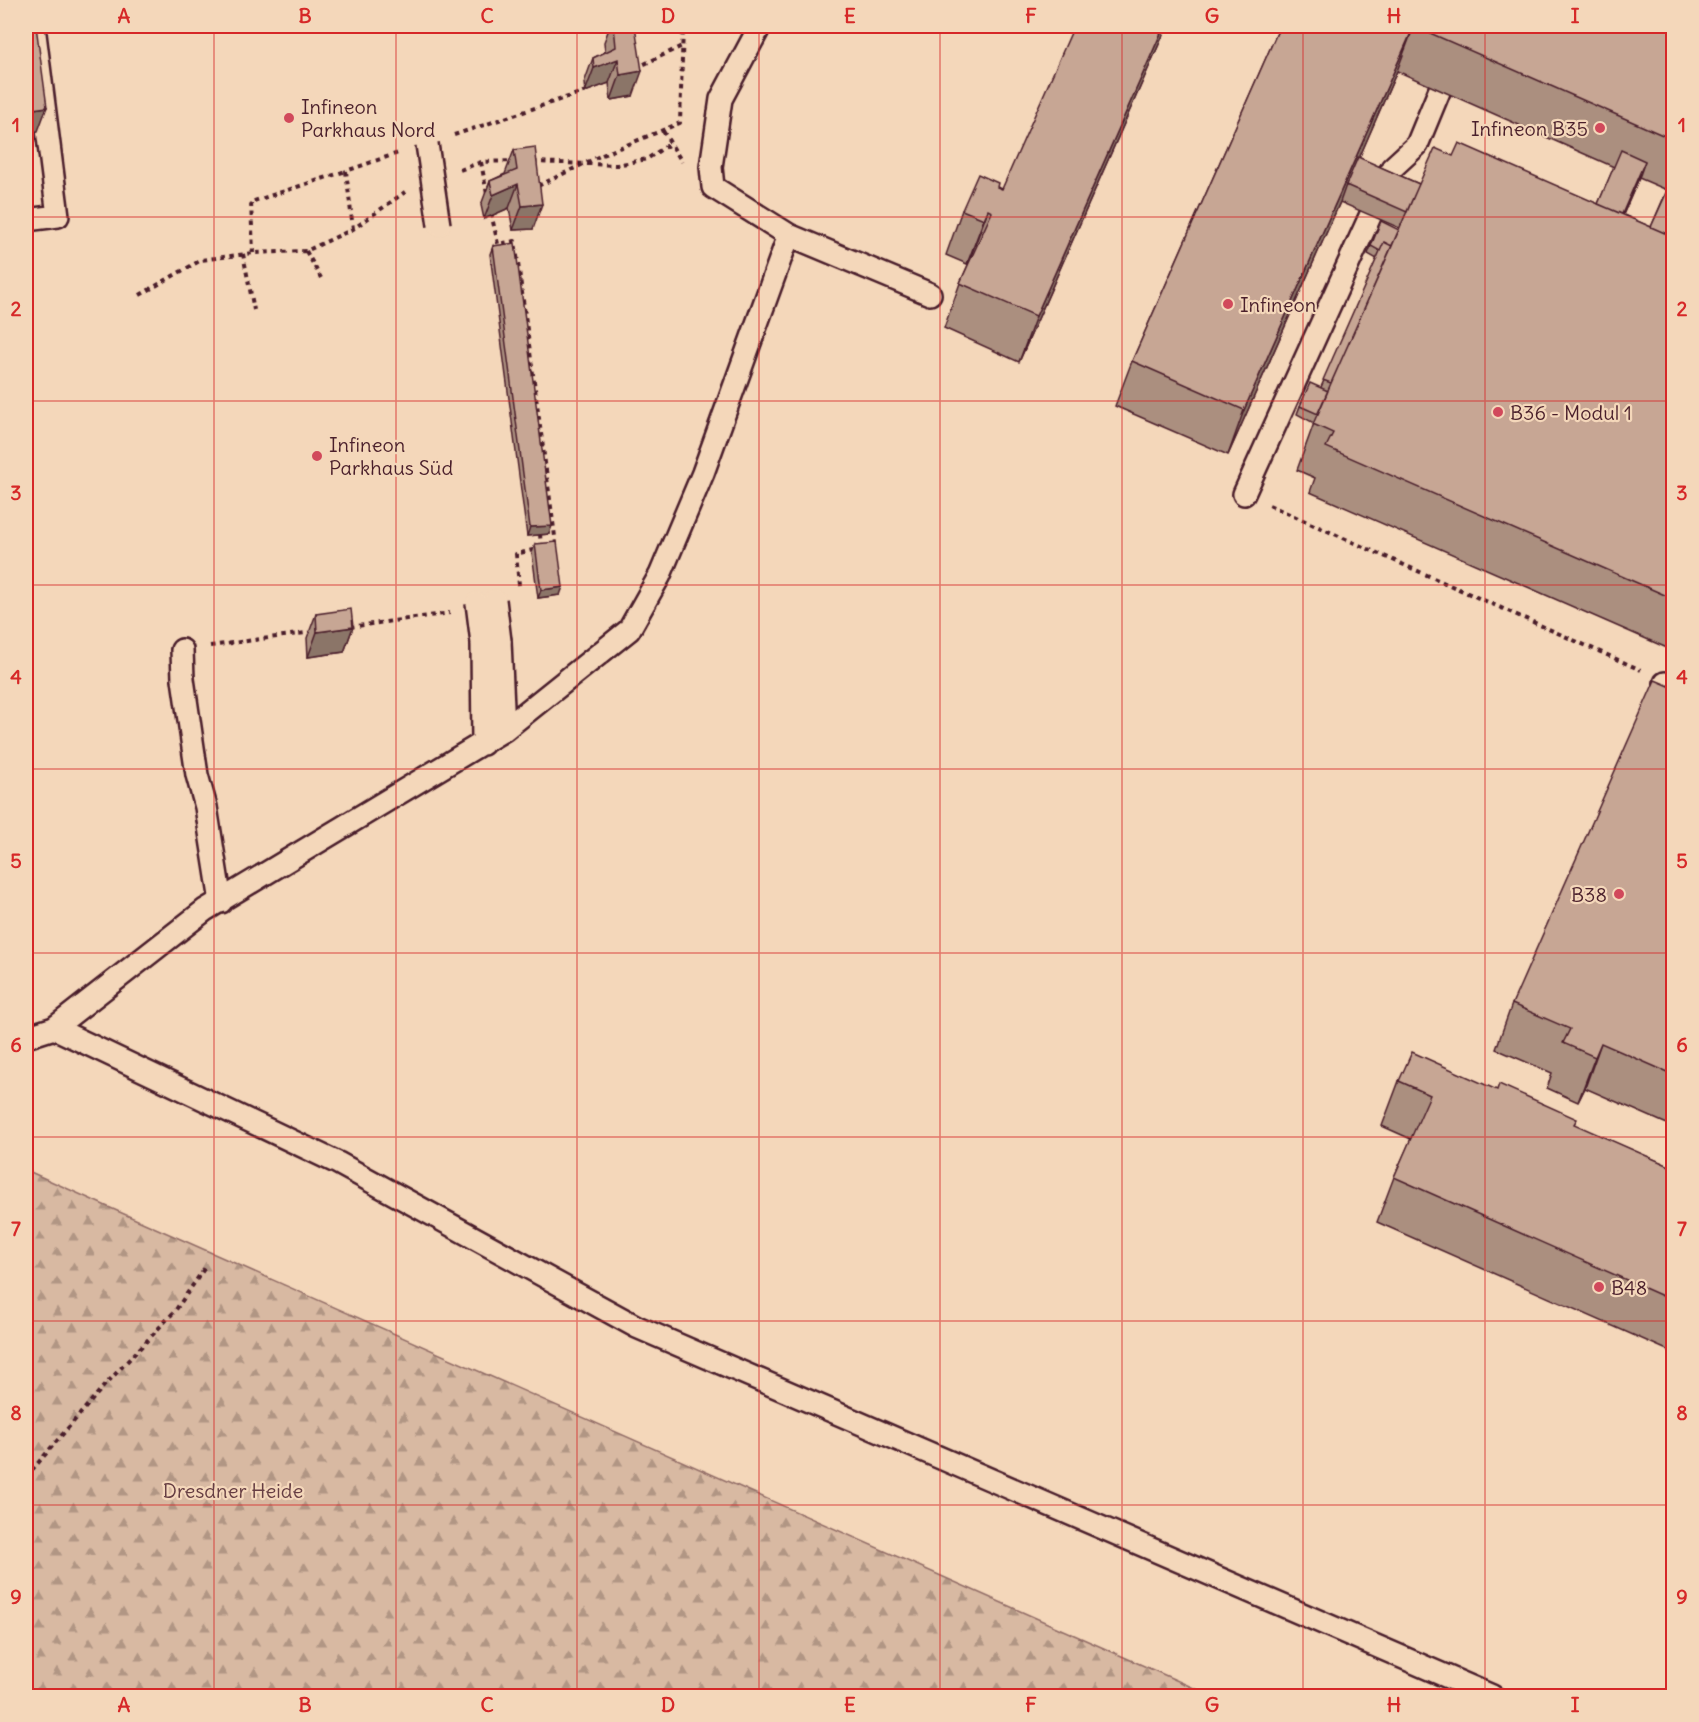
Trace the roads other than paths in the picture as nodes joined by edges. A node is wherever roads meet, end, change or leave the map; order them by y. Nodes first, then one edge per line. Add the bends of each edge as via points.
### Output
1 (34, 26) edge
2 (760, 26) edge
3 (1466, 26) edge
4 (427, 144) road end
5 (26, 220) edge
6 (438, 225) dead end
7 (789, 235) junction
8 (930, 294) dead end
9 (1244, 494) road end
10 (486, 602) dead end
11 (491, 642) junction
12 (182, 646) road end
13 (504, 730) junction
14 (483, 744) junction
15 (221, 902) junction
16 (54, 1028) junction
17 (26, 1038) edge
18 (1492, 1696) edge

1 - 5 lane via 58,216
2 - 7 lane via 721,99 711,167 713,187
3 - 9 lane via 1417,145 1392,168
4 - 6 lane, bridge
7 - 8 lane
7 - 13 lane via 703,473 660,575 629,630
10 - 11 lane, bridge
11 - 13 lane
11 - 14 lane
12 - 15 lane via 202,740 206,807
13 - 14 lane
14 - 15 lane
15 - 16 lane via 205,910
16 - 17 lane
16 - 18 lane via 338,1162 638,1327

